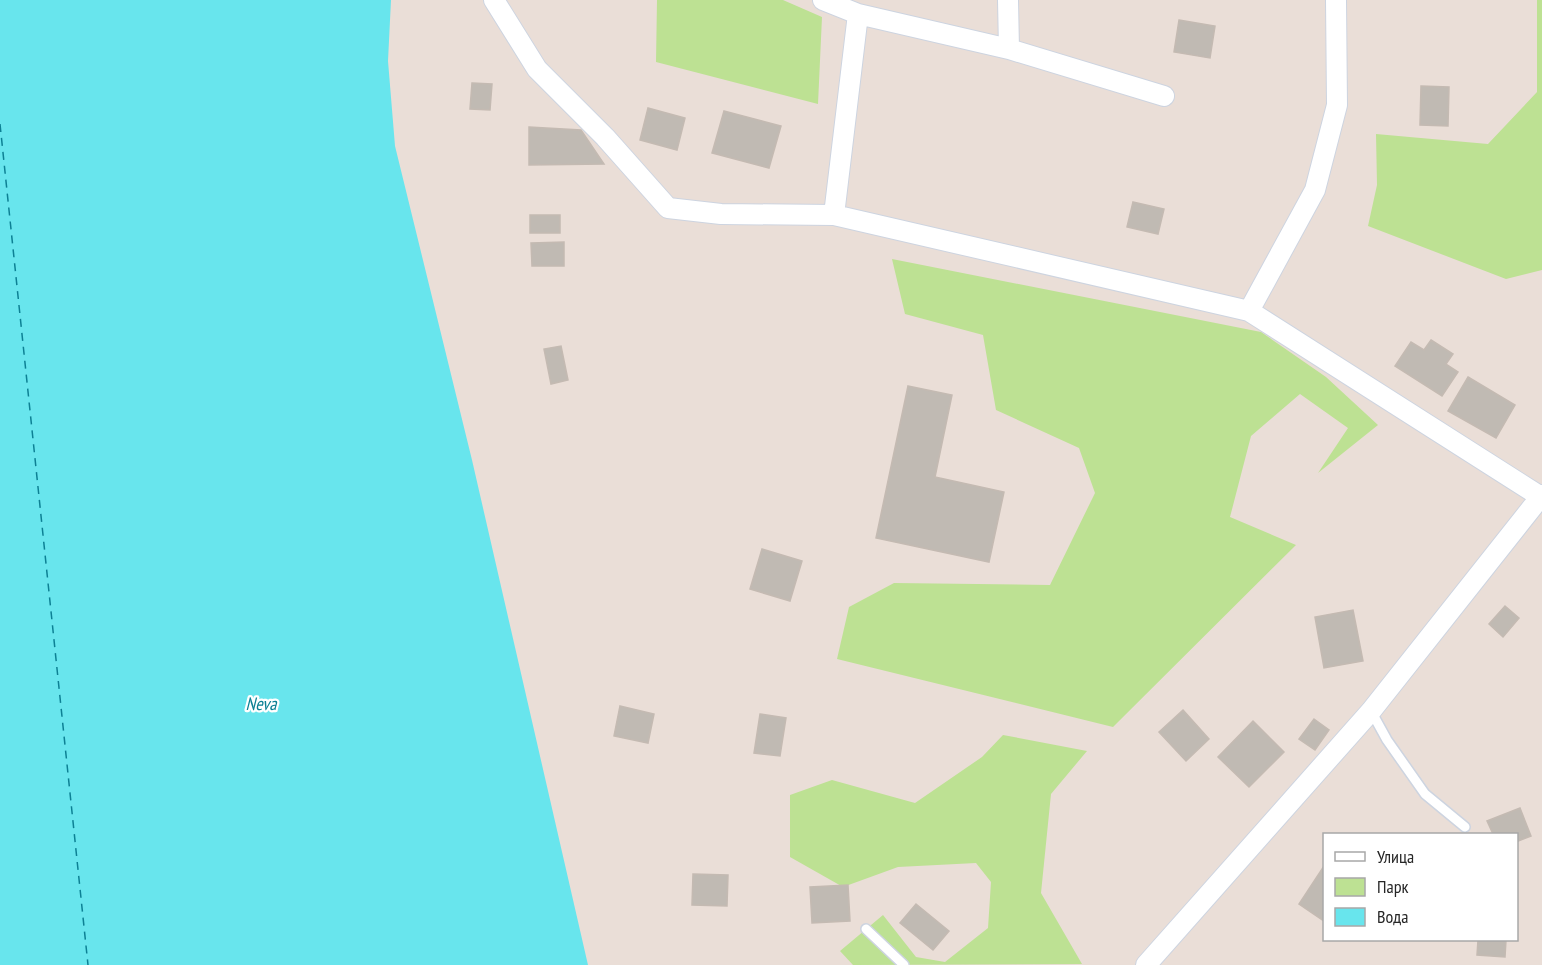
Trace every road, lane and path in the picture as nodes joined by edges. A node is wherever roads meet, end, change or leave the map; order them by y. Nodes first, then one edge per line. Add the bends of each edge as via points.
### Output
1 (494, 0) edge
2 (823, 0) edge
3 (1008, 0) edge
4 (1336, 0) edge
5 (858, 14) junction
6 (1009, 49) junction
7 (1164, 96) dead end
8 (834, 215) junction
9 (1249, 311) junction
10 (1541, 496) edge
11 (1371, 711) junction
12 (1465, 827) dead end
13 (866, 929) dead end
14 (904, 965) edge
15 (1149, 965) edge

1 - 8 street via 537,69 668,208 721,214
2 - 5 street
3 - 6 street
4 - 9 street via 1337,105 1315,190
5 - 6 street
5 - 8 street
6 - 7 street
8 - 9 street
9 - 10 street
10 - 11 street
11 - 12 lane via 1425,794
11 - 15 street
13 - 14 lane

